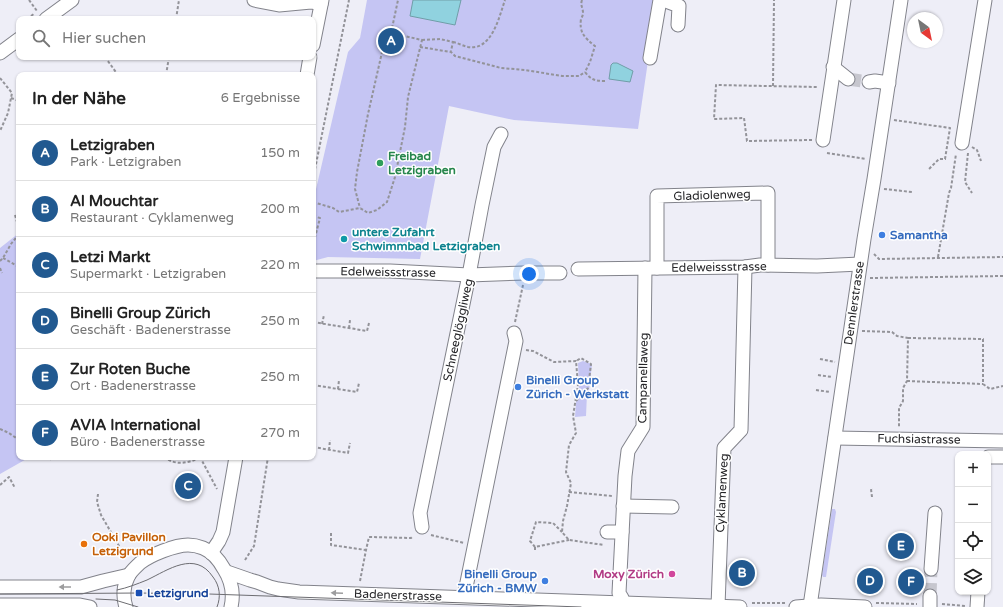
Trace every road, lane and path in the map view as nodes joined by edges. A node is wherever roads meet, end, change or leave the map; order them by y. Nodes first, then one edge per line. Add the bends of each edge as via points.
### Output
1 (29, 0) edge
2 (72, 0) edge
3 (179, 0) edge
4 (254, 0) edge
5 (350, 0) edge
6 (398, 0) edge
7 (505, 0) edge
8 (660, 0) edge
9 (663, 0) edge
10 (774, 0) edge
11 (844, 0) edge
12 (986, 0) edge
13 (581, 1) edge
14 (897, 1) edge
15 (322, 2) edge
16 (42, 13) edge
17 (176, 16) edge
18 (678, 25) dead end
19 (316, 30) edge
20 (391, 33) junction
21 (422, 40) junction
22 (16, 41) edge
23 (453, 42) junction
24 (420, 47) junction
25 (451, 52) junction
26 (0, 53) edge
27 (650, 58) dead end
28 (107, 60) edge
29 (168, 60) edge
30 (310, 60) edge
31 (833, 67) junction
32 (116, 72) edge
33 (166, 72) edge
34 (308, 72) edge
35 (585, 72) junction
36 (0, 78) edge
37 (848, 79) tunnel mouth
38 (605, 81) dead end
39 (869, 82) tunnel mouth
40 (889, 83) junction
41 (773, 86) junction
42 (830, 88) junction
43 (11, 98) junction
44 (16, 100) edge
45 (891, 120) dead end
46 (0, 131) edge
47 (501, 134) dead end
48 (823, 140) junction
49 (965, 148) junction
50 (979, 155) dead end
51 (858, 158) dead end
52 (981, 161) dead end
53 (316, 165) edge
54 (929, 169) dead end
55 (881, 189) dead end
56 (912, 192) dead end
57 (972, 193) dead end
58 (316, 203) edge
59 (360, 208) junction
60 (15, 215) dead end
61 (316, 217) edge
62 (16, 218) edge
63 (316, 233) edge
64 (16, 238) edge
65 (872, 252) dead end
66 (938, 257) junction
67 (1003, 257) edge
68 (3, 258) junction
69 (0, 261) edge
70 (860, 264) junction
71 (16, 265) edge
72 (768, 265) junction
73 (745, 267) junction
74 (0, 268) edge
75 (651, 268) junction
76 (578, 269) dead end
77 (316, 271) edge
78 (2, 273) dead end
79 (525, 273) junction
80 (560, 273) dead end
81 (469, 275) junction
82 (1003, 276) edge
83 (868, 278) dead end
84 (324, 315) dead end
85 (350, 320) dead end
86 (316, 323) edge
87 (368, 323) dead end
88 (322, 324) junction
89 (348, 328) junction
90 (860, 332) dead end
91 (514, 333) joint
92 (908, 338) junction
93 (515, 348) junction
94 (820, 359) dead end
95 (576, 361) junction
96 (838, 362) dead end
97 (818, 375) dead end
98 (836, 378) dead end
99 (339, 380) dead end
100 (907, 381) junction
101 (359, 383) dead end
102 (983, 384) junction
103 (316, 385) edge
104 (1003, 386) edge
105 (338, 389) junction
106 (816, 390) dead end
107 (834, 392) dead end
108 (575, 402) junction
109 (0, 429) edge
110 (16, 438) edge
111 (835, 438) junction
112 (899, 439) junction
113 (330, 440) dead end
114 (1003, 441) edge
115 (350, 443) dead end
116 (316, 448) edge
117 (329, 450) junction
118 (991, 457) edge
119 (1003, 458) edge
120 (168, 460) edge
121 (195, 460) edge
122 (201, 460) edge
123 (235, 460) edge
124 (268, 460) edge
125 (170, 462) joint
126 (0, 485) edge
127 (15, 488) dead end
128 (874, 489) dead end
129 (569, 492) junction
130 (220, 493) dead end
131 (98, 494) dead end
132 (872, 497) dead end
133 (623, 502) junction
134 (672, 506) dead end
135 (935, 513) dead end
136 (546, 519) dead end
137 (546, 522) junction
138 (422, 527) junction
139 (562, 532) junction
140 (606, 532) dead end
141 (622, 532) junction
142 (331, 533) dead end
143 (569, 540) junction
144 (586, 542) junction
145 (466, 543) dead end
146 (586, 547) dead end
147 (621, 547) junction
148 (366, 550) junction
149 (211, 553) junction
150 (126, 558) dead end
151 (245, 560) dead end
152 (931, 569) tunnel mouth
153 (227, 572) junction
154 (129, 575) junction
155 (360, 581) dead end
156 (0, 587) edge
157 (978, 595) edge
158 (464, 597) junction
159 (622, 602) junction
160 (0, 605) edge
161 (718, 606) edge
162 (810, 606) edge
163 (90, 607) edge
164 (126, 607) edge
165 (231, 607) edge
166 (740, 607) edge
167 (796, 607) edge
168 (865, 607) edge
169 (977, 607) edge

1 - 16 path
2 - 16 street
3 - 17 path
4 - 15 street via 279,5
5 - 53 path
6 - 20 path
7 - 23 path via 497,26 479,47 468,47
8 - 27 street
9 - 18 street via 679,6
10 - 41 path
11 - 31 street
12 - 49 street
13 - 35 path via 581,30 584,37 595,46
14 - 40 street, Dennlerstrasse
15 - 19 street
20 - 21 path
20 - 59 path via 386,40 357,172 355,189
21 - 23 path via 440,39
21 - 24 path
22 - 26 street
23 - 25 path
24 - 25 path
24 - 59 path via 408,97 395,177 387,202 377,210 368,212
25 - 35 path via 455,56 501,68 562,76 579,76
28 - 32 path
29 - 33 path
30 - 34 street
31 - 37 street
31 - 42 street
35 - 38 path via 596,81
36 - 43 path via 12,93
39 - 40 street
40 - 70 street, Dennlerstrasse
41 - 42 path
41 - 48 path via 716,85 714,119 744,118 747,141
42 - 48 street
43 - 44 path
43 - 46 path
45 - 54 path via 950,128 945,159 939,159
47 - 81 street, Schneeglöggliweg via 494,147
48 - 51 path via 821,152
49 - 57 path via 965,182
49 - 66 path via 957,147
50 - 52 path
55 - 56 path
58 - 59 path via 339,212
60 - 62 path
61 - 63 path via 320,218
64 - 68 path
65 - 66 path via 879,259
66 - 67 path
68 - 69 path
68 - 71 path
70 - 72 street, Edelweissstrasse
70 - 111 street, Dennlerstrasse
72 - 73 street, Edelweissstrasse
72 - 75 street, Gladiolenweg via 768,193 657,196
73 - 75 street, Edelweissstrasse
73 - 161 street, Cyklamenweg via 741,430 724,448
74 - 78 path
75 - 76 street, Edelweissstrasse
75 - 133 street, Campanellaweg via 643,427 628,452
77 - 81 street, Edelweissstrasse
79 - 80 street, Edelweissstrasse
79 - 81 street, Edelweissstrasse
79 - 91 path
81 - 138 street, Schneeglöggliweg via 420,513
82 - 83 path
84 - 88 path
85 - 89 path
86 - 88 path
87 - 89 path via 367,331
88 - 89 path
90 - 92 path via 892,332
91 - 93 street
92 - 100 path
92 - 102 path via 983,339
93 - 95 path via 533,351 554,362
93 - 158 street via 513,386
94 - 96 path
95 - 108 path via 578,385
95 - 108 path via 581,358 591,364 588,388
97 - 98 path
99 - 105 path
100 - 102 path
100 - 112 path via 903,388 900,408
101 - 105 path via 357,392
102 - 104 path via 990,389
103 - 105 path
106 - 107 path
108 - 129 path via 573,416 576,433 569,445 566,472 571,483
109 - 110 path
111 - 112 street, Fuchsiastrasse
111 - 162 street, Dennlerstrasse
112 - 114 street, Fuchsiastrasse
113 - 117 path
115 - 117 path via 348,453
116 - 117 path
118 - 119 street
120 - 125 path
121 - 125 path
122 - 130 path
123 - 149 street via 223,532
124 - 151 path via 254,546
126 - 127 path via 9,477
128 - 132 path via 871,489
129 - 133 path
129 - 139 path
131 - 150 path via 97,502 101,515
133 - 134 street
133 - 141 street, Campanellaweg
135 - 152 street
136 - 137 path
137 - 139 path via 553,523
137 - 143 path via 536,522 530,541 535,548
138 - 145 path via 431,536
138 - 148 path via 411,538 369,537
139 - 143 path
140 - 141 street
141 - 147 street, Campanellaweg
142 - 148 path via 330,545
143 - 144 path
144 - 146 path
144 - 147 path
147 - 159 street, Campanellaweg via 619,593
148 - 155 path
149 - 153 street via 218,558
149 - 154 street via 195,545 177,547 152,556 140,563
158 -> 153 street, Badenerstrasse via 288,591
153 - 165 street via 232,588
154 -> 156 street via 81,587
154 - 164 street via 124,598
157 - 169 street
158 - 159 street, Badenerstrasse
159 - 161 street, Badenerstrasse
160 - 163 street
161 - 166 street, Badenerstrasse
162 - 167 street
162 - 168 street

